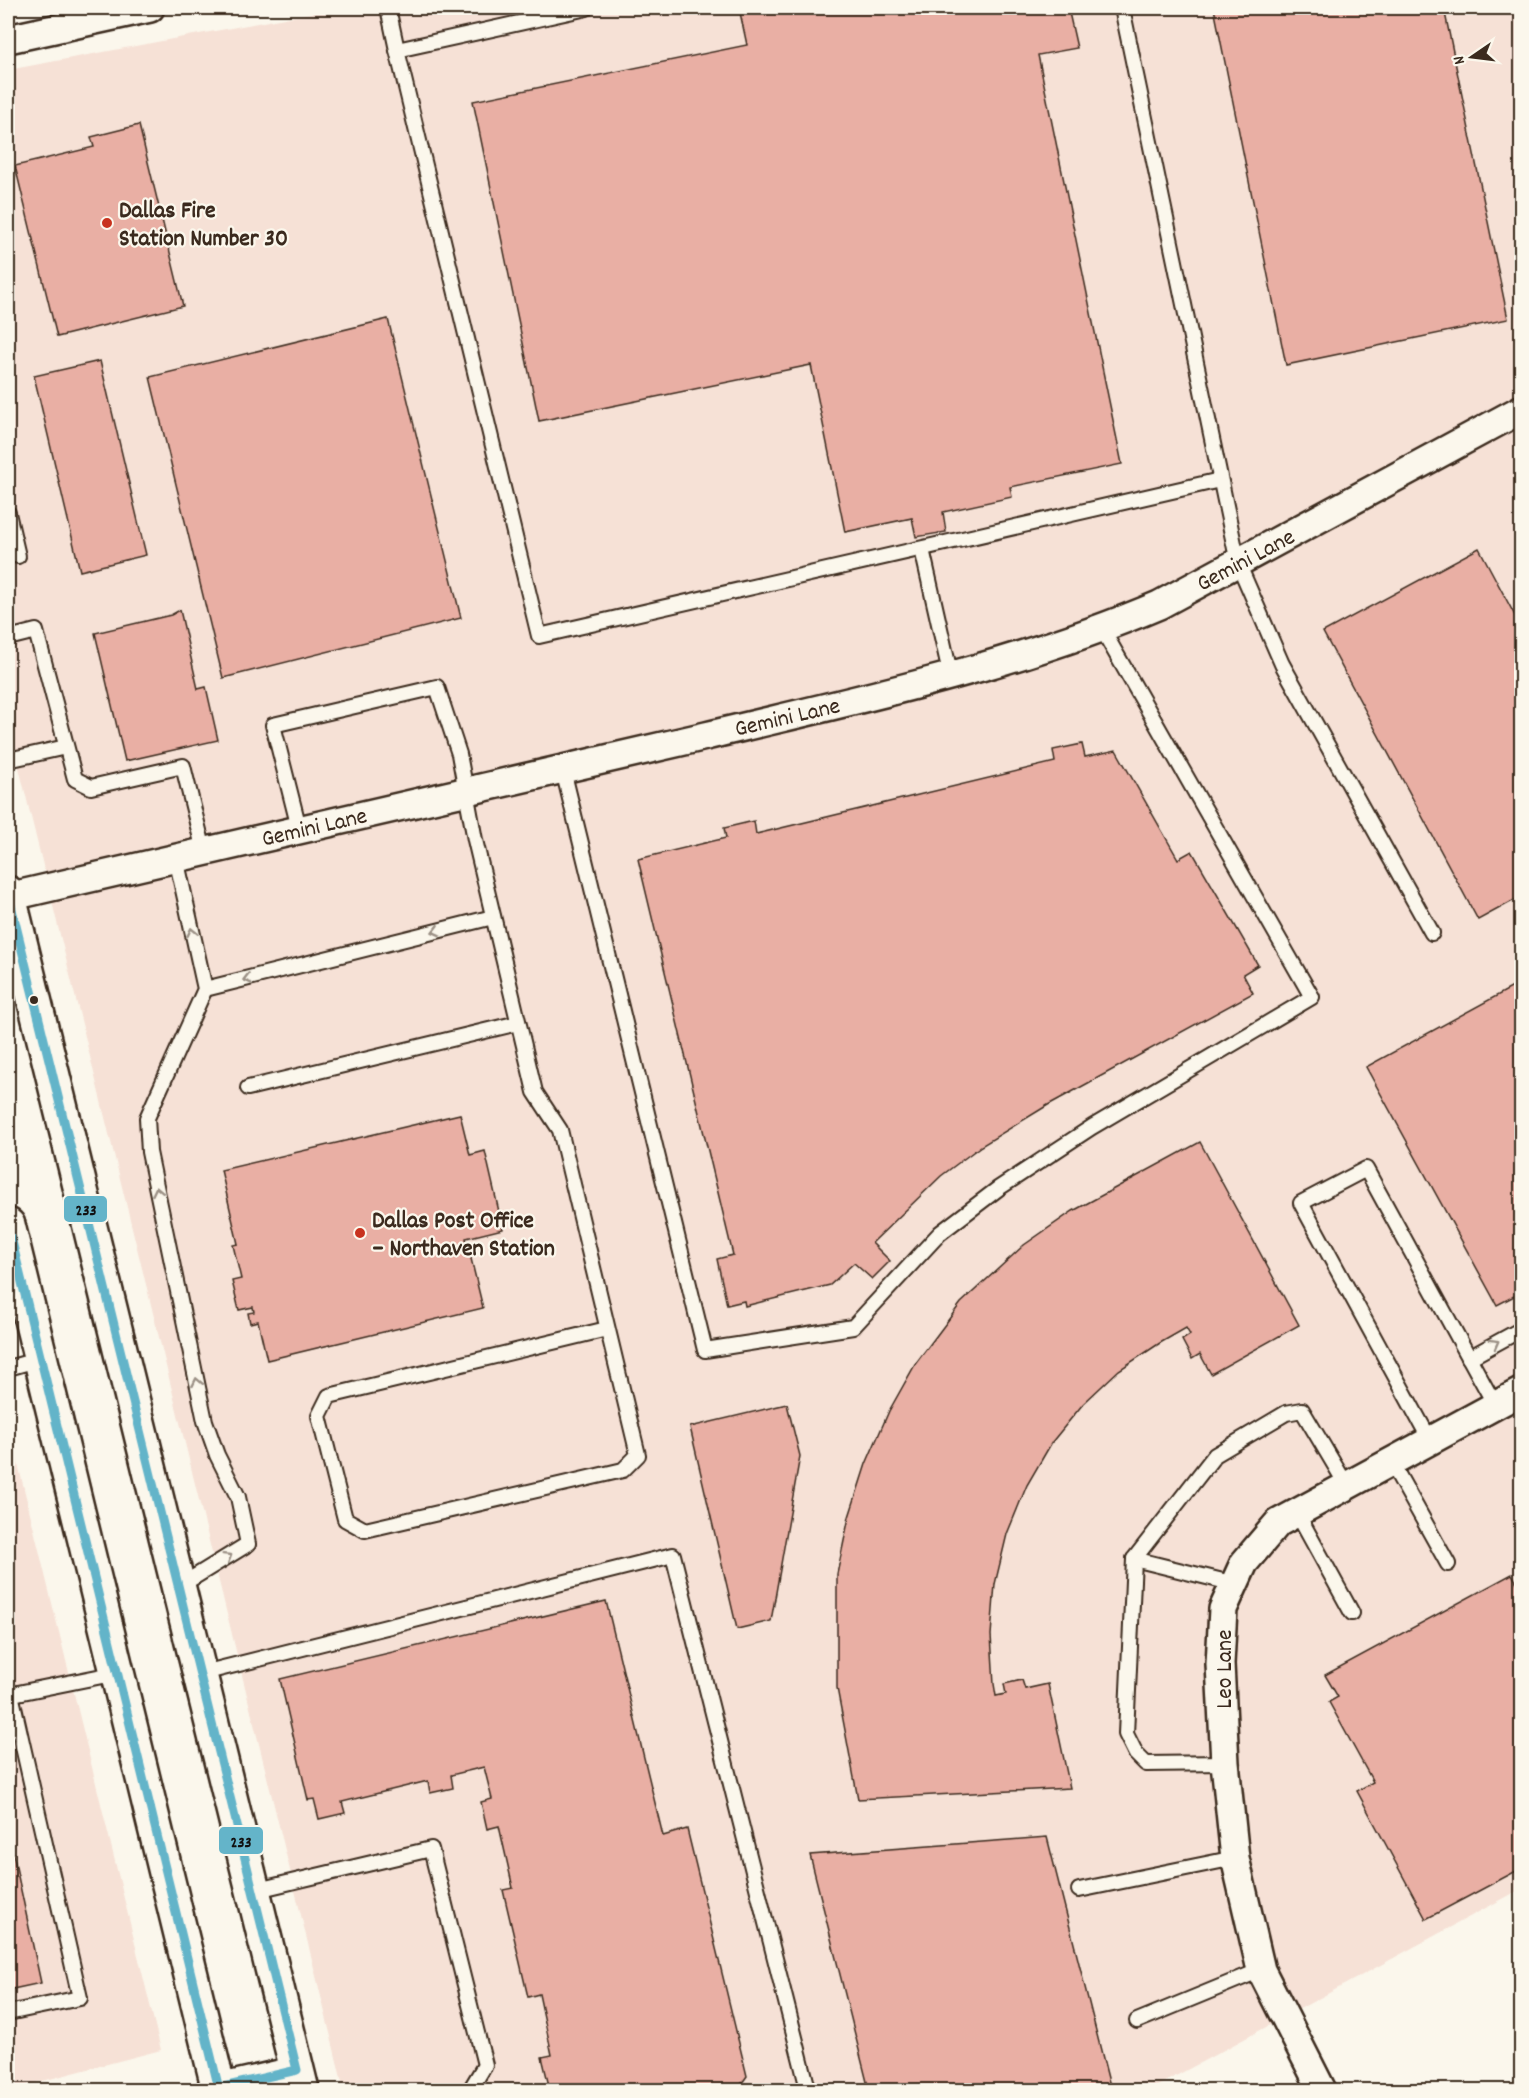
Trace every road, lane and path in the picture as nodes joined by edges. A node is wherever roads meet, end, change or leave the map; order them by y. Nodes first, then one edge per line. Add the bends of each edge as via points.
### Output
1 (150, 8) edge
2 (388, 8) edge
3 (587, 8) edge
4 (1122, 8) edge
5 (8, 39) edge
6 (397, 50) junction
7 (1521, 409) edge
8 (1220, 480) junction
9 (8, 513) edge
10 (922, 549) junction
11 (18, 556) dead end
12 (1238, 563) junction
13 (1102, 629) junction
14 (8, 638) edge
15 (951, 677) junction
16 (66, 747) junction
17 (8, 760) edge
18 (563, 770) junction
19 (465, 792) junction
20 (299, 828) junction
21 (204, 851) junction
22 (176, 858) junction
23 (8, 896) edge
24 (493, 917) junction
25 (1432, 933) dead end
26 (205, 989) junction
27 (518, 1023) junction
28 (248, 1088) dead end
29 (8, 1224) edge
30 (607, 1329) junction
31 (1521, 1329) edge
32 (1469, 1358) junction
33 (40, 1359) junction
34 (8, 1368) edge
35 (1521, 1391) edge
36 (1495, 1406) junction
37 (1430, 1440) junction
38 (1391, 1462) junction
39 (1347, 1486) junction
40 (1297, 1513) junction
41 (1134, 1559) junction
42 (1448, 1564) dead end
43 (1234, 1584) junction
44 (178, 1587) junction
45 (1352, 1613) dead end
46 (117, 1673) junction
47 (199, 1674) junction
48 (9, 1694) edge
49 (1225, 1763) junction
50 (1235, 1858) junction
51 (1079, 1890) dead end
52 (253, 1891) junction
53 (1261, 1970) junction
54 (8, 2013) edge
55 (1137, 2021) dead end
56 (299, 2080) edge
57 (1521, 2088) edge
58 (216, 2090) edge
59 (470, 2091) edge
60 (803, 2091) edge
61 (1322, 2091) edge
62 (1517, 2091) edge

1 - 5 street
2 - 6 lane
3 - 6 lane
4 - 8 lane
6 - 10 lane via 539,636
7 - 12 street, Gemini Lane
8 - 10 lane
8 - 12 lane
9 - 11 lane
10 - 15 lane
12 - 13 street, Gemini Lane via 1159,605
12 - 25 lane via 1282,664
13 - 15 street, Gemini Lane
13 - 18 lane via 1312,997 1092,1127 999,1188 940,1233 853,1327 705,1350
14 - 16 lane via 36,631
15 - 18 street, Gemini Lane
16 - 17 lane
16 - 21 lane via 75,780 91,787 183,766
18 - 19 street, Gemini Lane
19 - 20 street, Gemini Lane
19 - 20 lane via 459,754 437,687 273,725
19 - 24 lane
20 - 21 street, Gemini Lane
21 - 22 street, Gemini Lane
22 - 23 street, Gemini Lane
26 -> 22 lane
23 - 44 main road
24 -> 26 lane
24 - 27 lane
44 -> 26 lane via 248,1544 238,1497 205,1421 149,1152 147,1118
27 - 28 lane
27 - 30 lane via 535,1092 560,1130
29 - 33 main road
30 - 30 lane via 638,1455 623,1470 365,1530 345,1519 319,1416 329,1396
32 -> 31 lane
32 - 36 lane
32 - 37 lane via 1366,1169 1301,1203
33 - 34 lane
33 - 46 main road
35 - 36 street, Leo Lane
36 - 37 street, Leo Lane
37 - 38 street, Leo Lane
38 - 39 street, Leo Lane
38 - 42 lane
39 - 40 street, Leo Lane
39 - 41 lane via 1302,1410 1286,1413 1215,1455
40 - 43 street, Leo Lane via 1278,1523 1244,1563
40 - 45 lane
41 - 43 lane
41 - 49 lane via 1126,1734 1146,1764
43 - 49 street, Leo Lane via 1223,1609 1220,1664
44 - 47 main road
46 - 48 lane
46 - 58 main road
47 - 52 main road
47 - 60 lane via 673,1555 807,2085
48 - 54 lane via 80,1998
49 - 50 street, Leo Lane
50 - 51 lane
50 - 53 street, Leo Lane
52 - 56 main road
52 - 59 lane via 431,1849 485,2065
53 - 55 lane
53 - 61 street, Leo Lane
56 - 58 street
57 - 62 path

